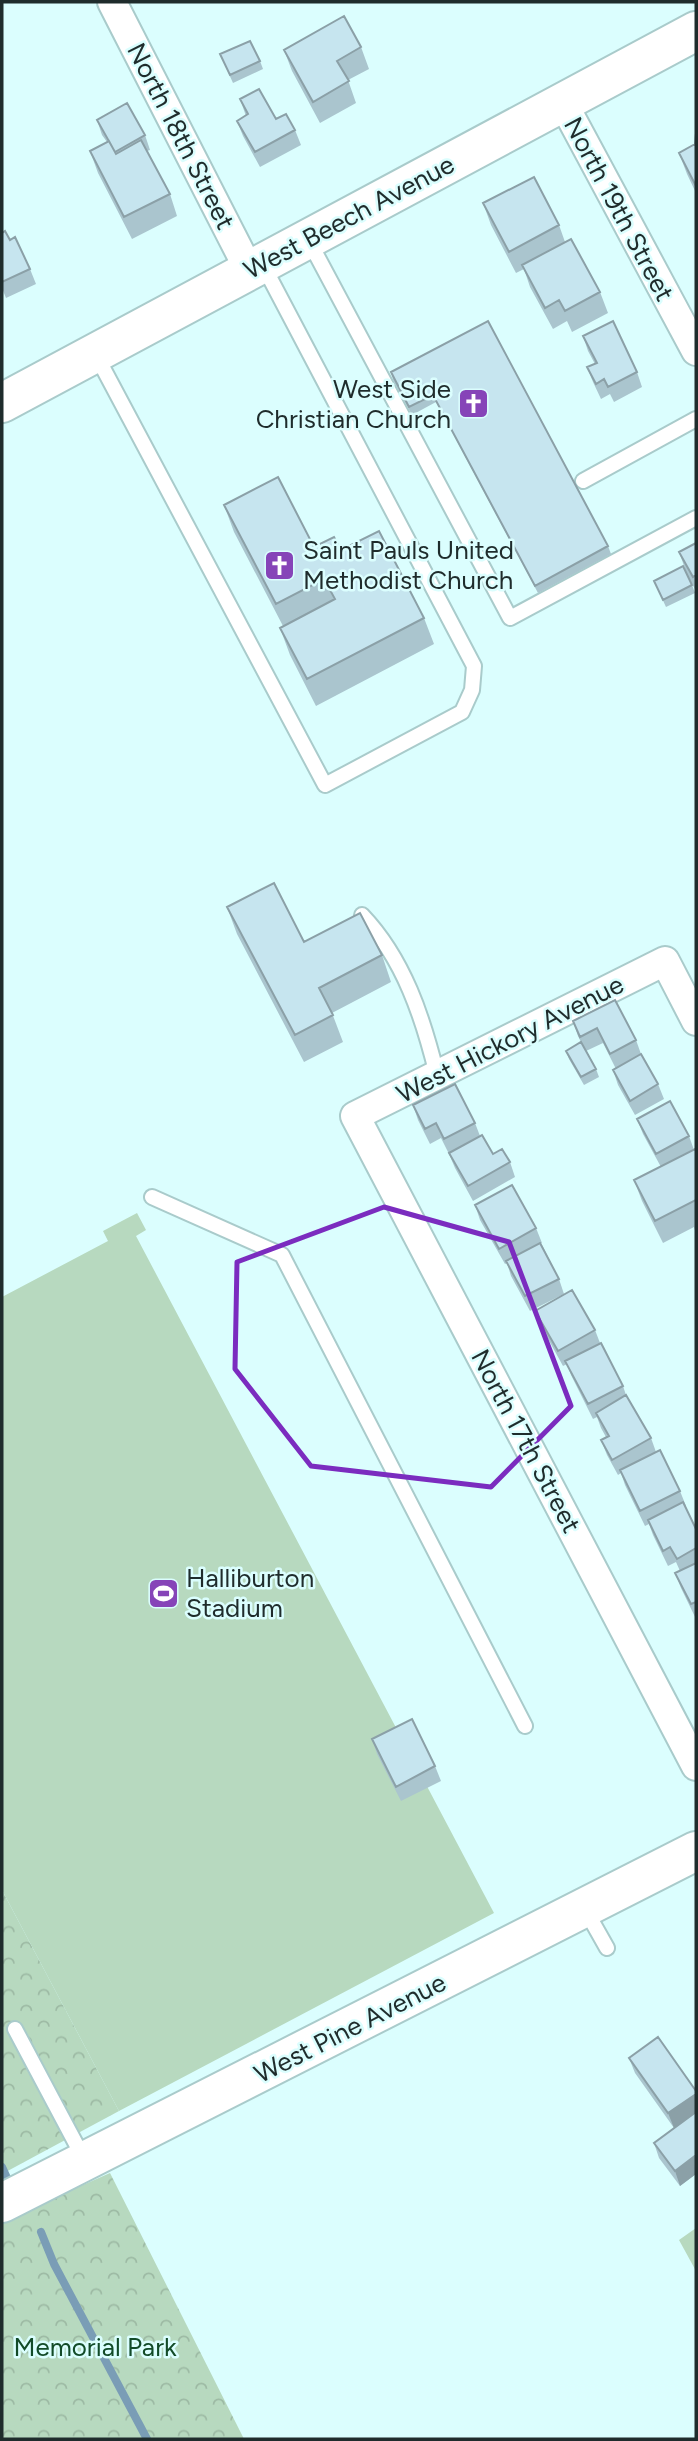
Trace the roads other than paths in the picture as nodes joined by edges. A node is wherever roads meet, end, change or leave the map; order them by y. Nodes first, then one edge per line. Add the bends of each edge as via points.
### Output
1 (112, 2) edge
2 (696, 31) edge
3 (563, 103) junction
4 (308, 239) junction
5 (256, 266) junction
6 (696, 351) edge
7 (94, 352) junction
8 (2, 403) edge
9 (696, 419) edge
10 (583, 481) dead end
11 (696, 517) edge
12 (362, 915) edge
13 (696, 1021) edge
14 (437, 1075) junction
15 (355, 1116) joint
16 (152, 1197) dead end
17 (525, 1726) dead end
18 (696, 1766) edge
19 (696, 1851) edge
20 (585, 1908) junction
21 (607, 1948) dead end
22 (15, 2029) dead end
23 (86, 2163) junction
24 (2, 2203) edge

1 - 5 street, North 18th Street
2 - 3 main road, West Beech Avenue
3 - 4 main road, West Beech Avenue
3 - 6 street, North 19th Street
4 - 5 main road, West Beech Avenue
4 - 11 lane via 510,618
5 - 7 main road, West Beech Avenue
5 - 7 lane via 474,666 472,690 462,712 325,785
7 - 8 main road, West Beech Avenue
9 - 10 lane
12 - 14 lane via 383,940 408,986 425,1025
13 - 14 street, West Hickory Avenue via 665,961
14 - 15 street, West Hickory Avenue
15 - 18 street, North 17th Street
16 - 17 lane via 282,1255
19 - 20 main road, West Pine Avenue
20 - 21 lane
20 - 23 main road, West Pine Avenue
22 - 23 lane
23 - 24 main road, West Pine Avenue

